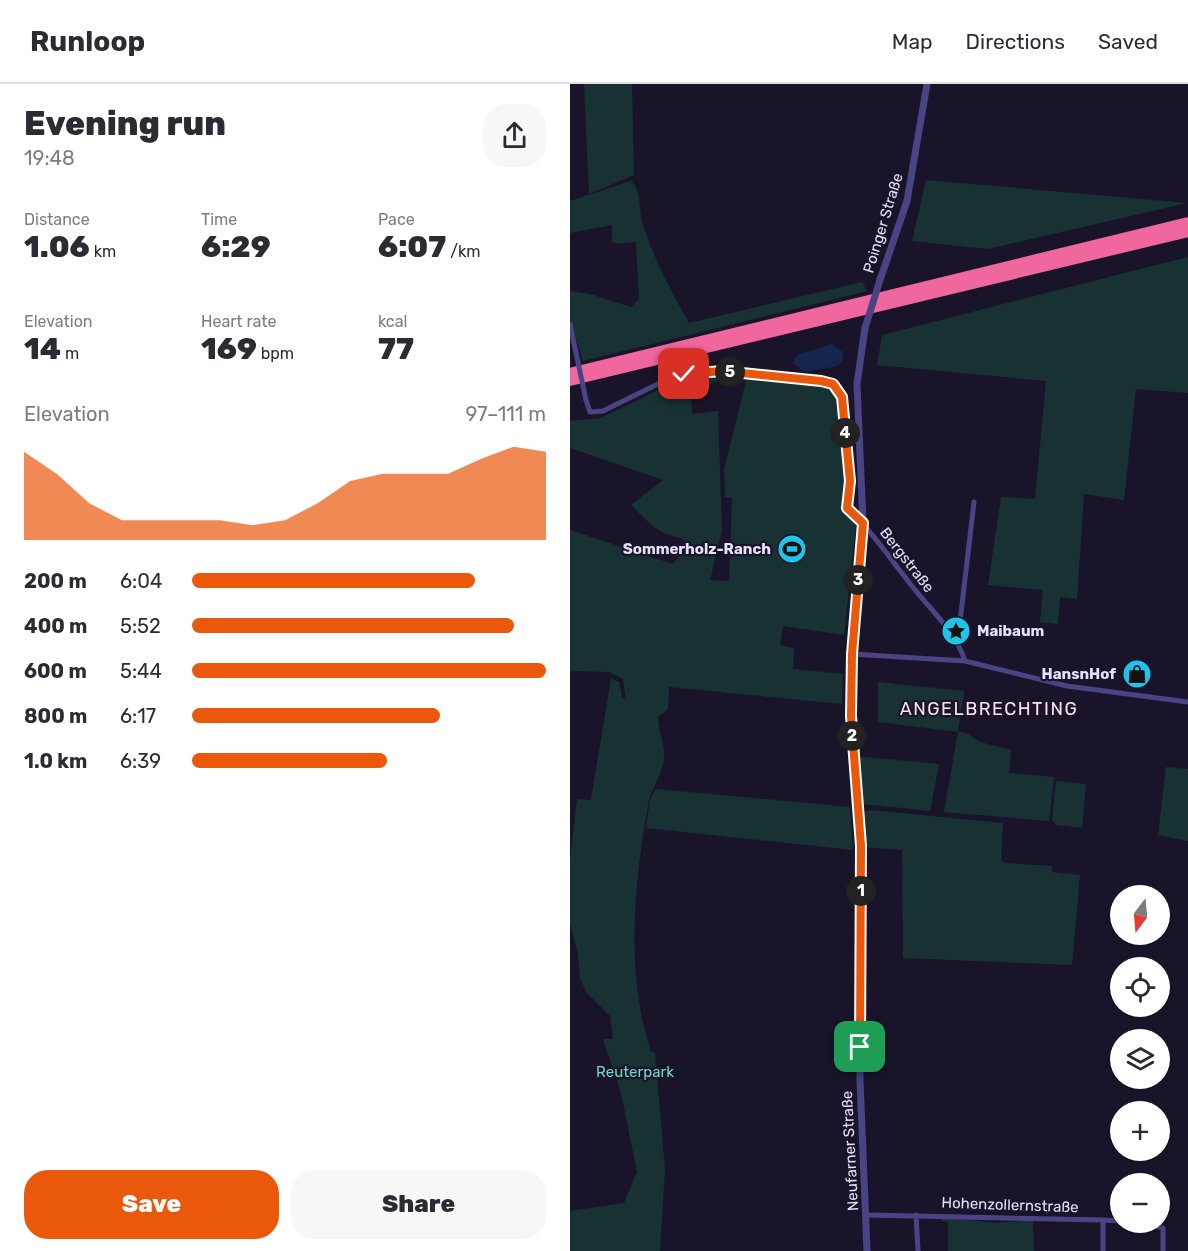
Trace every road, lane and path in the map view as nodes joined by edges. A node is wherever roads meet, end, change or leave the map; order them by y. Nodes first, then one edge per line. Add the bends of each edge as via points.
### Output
1 (927, 84) edge
2 (1188, 222) edge
3 (1188, 231) edge
4 (570, 324) edge
5 (864, 330) joint
6 (570, 373) edge
7 (570, 381) edge
8 (974, 502) dead end
9 (863, 523) junction
10 (951, 631) junction
11 (852, 654) junction
12 (965, 661) junction
13 (1188, 702) edge
14 (867, 1215) junction
15 (916, 1215) junction
16 (1103, 1220) junction
17 (1110, 1220) edge
18 (1163, 1233) edge
19 (867, 1251) edge
20 (918, 1251) edge
21 (1103, 1251) edge
22 (1163, 1251) edge

1 - 5 street, Poinger Straße, bridge via 907,201
2 - 6 highway
3 - 7 highway
4 - 9 street, Bergstraße, bridge via 590,412 603,411 668,379 705,371 833,384 842,397 850,481 847,508
5 - 9 street, Neufarner Straße via 857,393
8 - 10 street via 960,622
9 - 10 street, Bergstraße
9 - 11 street, Neufarner Straße
10 - 12 street, Bergstraße
11 - 12 street
11 - 14 street, Neufarner Straße via 851,716 861,846 860,1080
12 - 13 street via 1067,686
14 - 15 street, Hohenzollernstraße
14 - 19 street, Neufarner Straße
15 - 16 street, Hohenzollernstraße
15 - 20 street
16 - 17 street, Hohenzollernstraße
16 - 21 street
18 - 22 street

